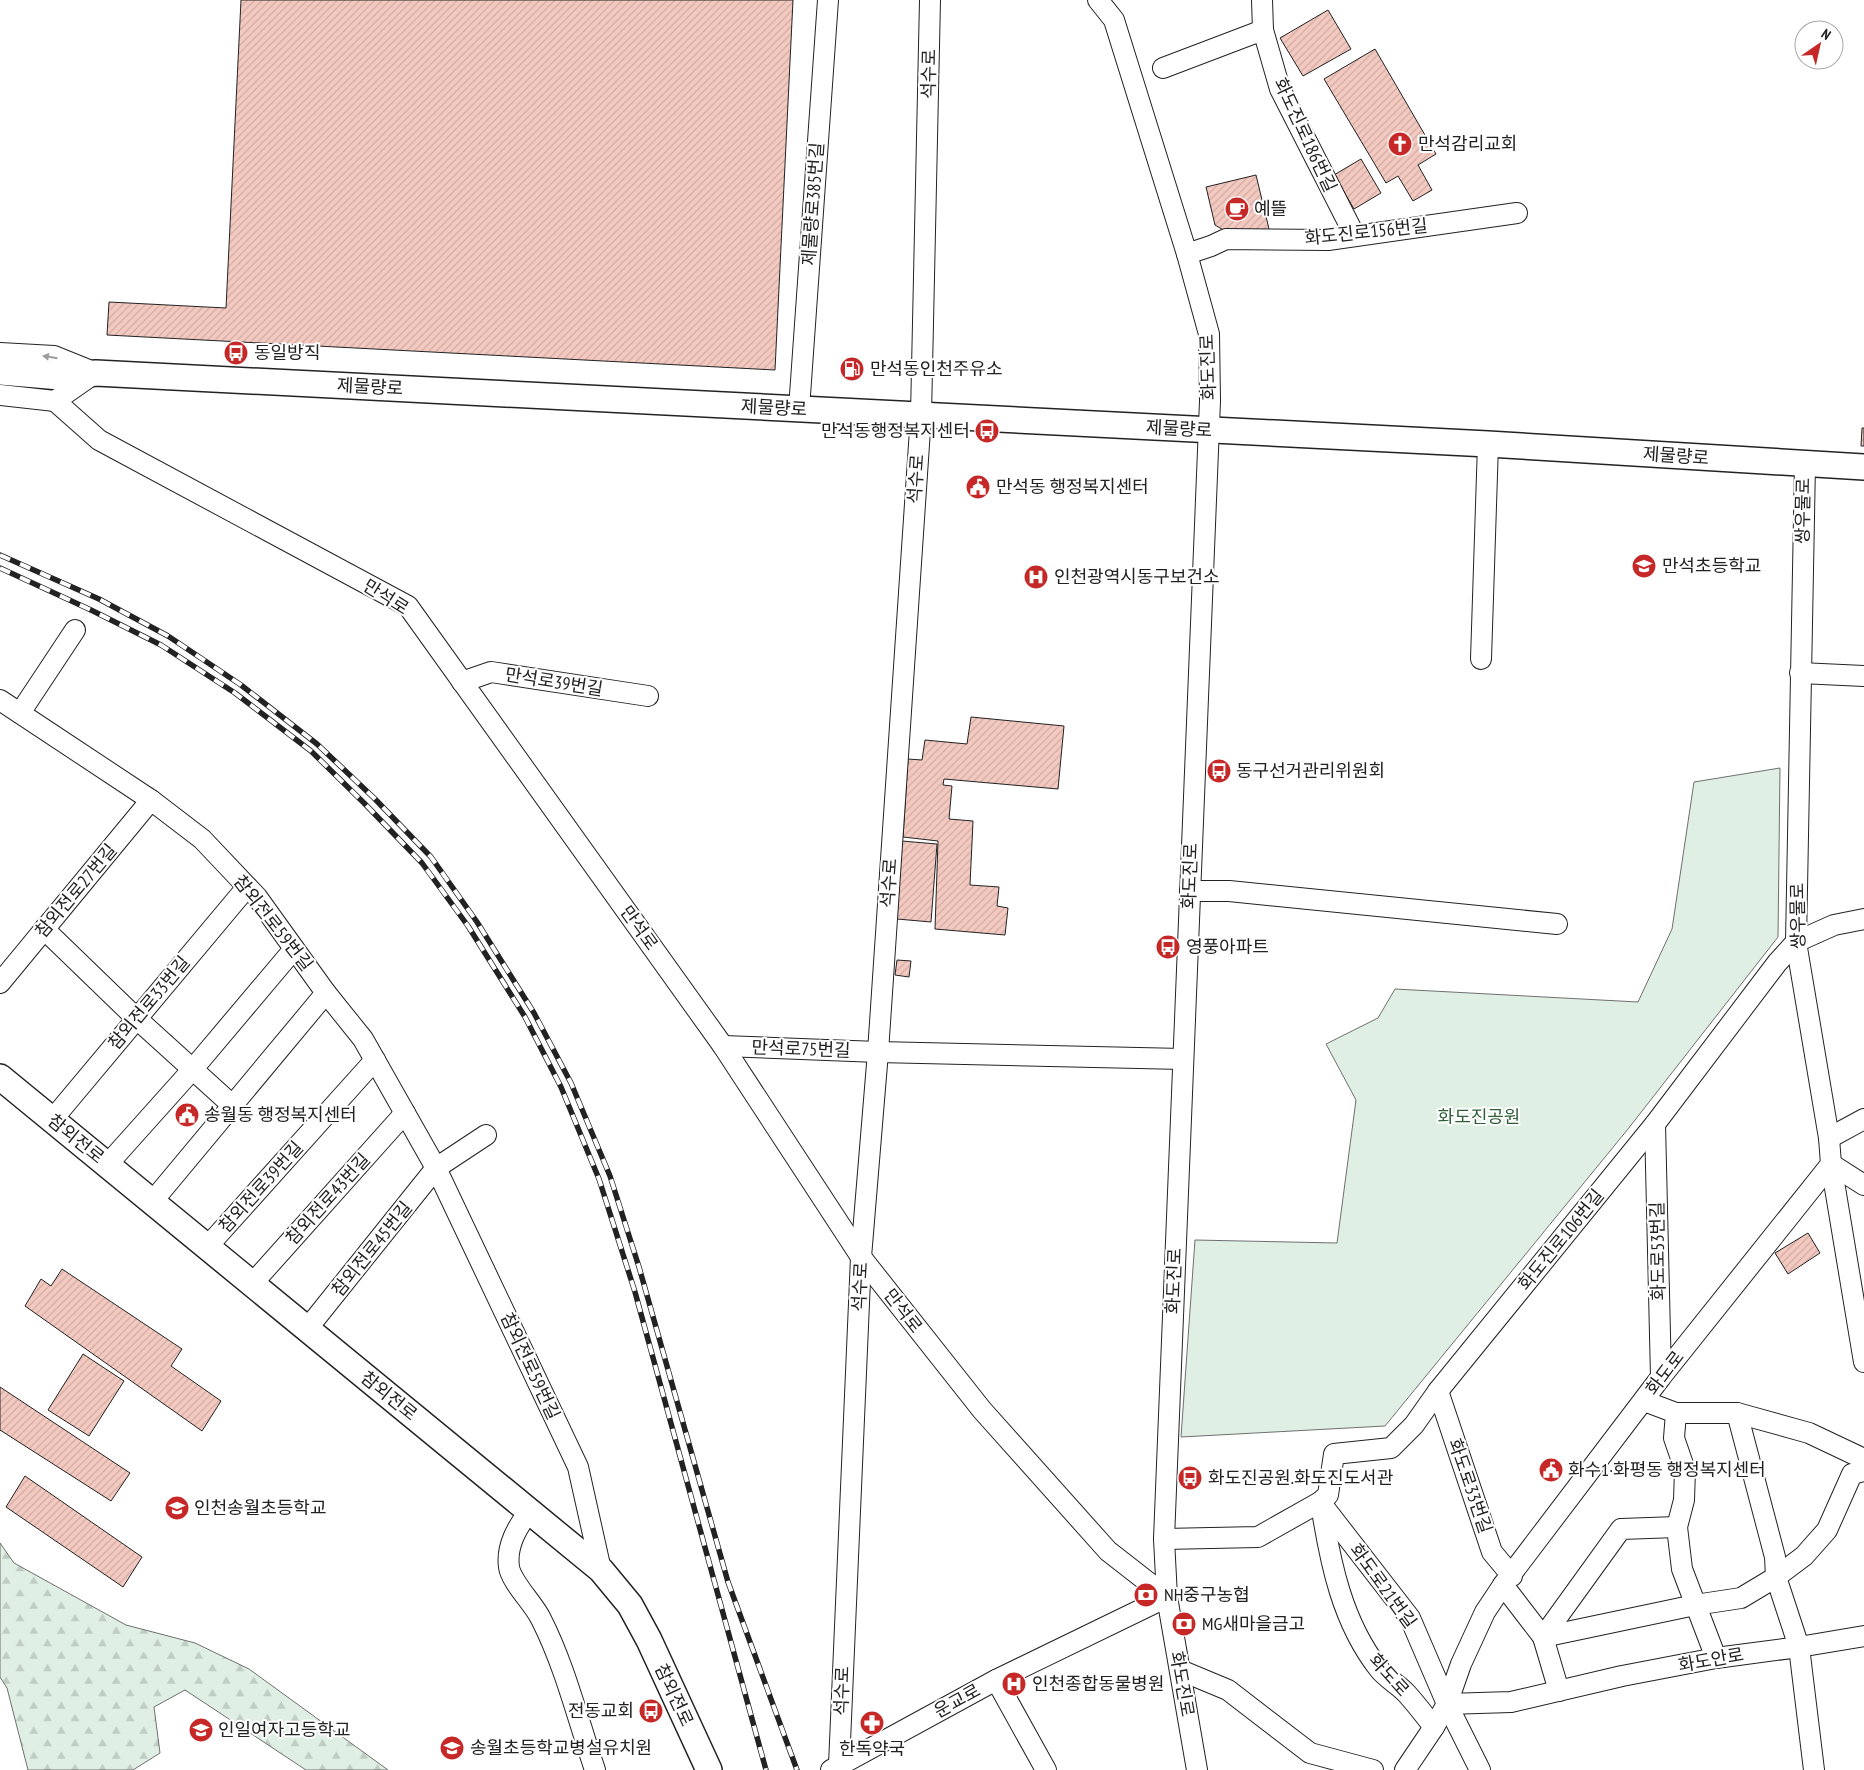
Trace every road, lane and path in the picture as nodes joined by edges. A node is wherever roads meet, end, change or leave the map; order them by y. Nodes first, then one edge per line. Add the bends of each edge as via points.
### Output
1 (828, 0) edge
2 (930, 0) edge
3 (1098, 0) edge
4 (1262, 0) edge
5 (1263, 30) junction
6 (1163, 68) dead end
7 (1517, 213) dead end
8 (1355, 236) junction
9 (1187, 254) junction
10 (0, 353) edge
11 (0, 372) edge
12 (96, 372) junction
13 (0, 395) edge
14 (55, 401) junction
15 (799, 409) junction
16 (921, 416) junction
17 (1209, 430) junction
18 (1488, 444) junction
19 (1804, 464) junction
20 (1864, 467) edge
21 (75, 630) dead end
22 (1481, 659) dead end
23 (1800, 673) junction
24 (1864, 676) edge
25 (462, 682) junction
26 (648, 696) dead end
27 (0, 700) edge
28 (20, 713) junction
29 (151, 800) junction
30 (247, 886) junction
31 (1190, 891) junction
32 (1864, 919) edge
33 (1557, 924) dead end
34 (44, 929) junction
35 (1796, 942) junction
36 (294, 949) junction
37 (0, 983) edge
38 (326, 993) junction
39 (136, 1018) junction
40 (724, 1046) junction
41 (878, 1052) junction
42 (1183, 1059) junction
43 (375, 1060) junction
44 (192, 1070) junction
45 (0, 1077) edge
46 (232, 1105) junction
47 (405, 1113) junction
48 (1864, 1119) edge
49 (52, 1120) junction
50 (1655, 1124) junction
51 (486, 1135) dead end
52 (1829, 1138) junction
53 (1831, 1164) junction
54 (107, 1165) junction
55 (436, 1168) junction
56 (1864, 1185) edge
57 (152, 1202) junction
58 (207, 1247) junction
59 (861, 1257) junction
60 (252, 1284) junction
61 (307, 1329) junction
62 (1864, 1362) edge
63 (1661, 1377) junction
64 (1438, 1391) junction
65 (1644, 1401) junction
66 (1676, 1413) junction
67 (1737, 1413) junction
68 (1864, 1459) edge
69 (1864, 1471) edge
70 (1320, 1502) junction
71 (528, 1511) junction
72 (1677, 1527) junction
73 (1164, 1539) junction
74 (601, 1570) junction
75 (1776, 1577) junction
76 (1508, 1581) junction
77 (1167, 1597) junction
78 (1696, 1605) junction
79 (1864, 1636) edge
80 (1543, 1637) junction
81 (1799, 1647) junction
82 (1716, 1658) junction
83 (1180, 1670) junction
84 (996, 1680) junction
85 (1559, 1691) junction
86 (1447, 1704) junction
87 (1434, 1727) junction
88 (837, 1768) edge
89 (595, 1770) edge
90 (709, 1770) edge
91 (1046, 1770) edge
92 (1196, 1770) edge
93 (1372, 1770) edge
94 (1405, 1770) edge
95 (1480, 1770) edge
96 (1814, 1770) edge

1 - 15 street, 제물량로385번길
2 - 16 street, 석수로
3 - 9 street, 화도진로 via 1114,20
4 - 5 street, 화도진로186번길
5 - 6 street
5 - 8 street, 화도진로186번길 via 1280,89
7 - 8 street, 화도진로156번길
8 - 9 street, 화도진로156번길 via 1328,240 1226,239
9 - 17 street, 화도진로 via 1209,334
12 -> 10 street via 54,356
11 - 12 main road, 제물량로 via 60,377
12 - 14 street
12 - 15 main road, 제물량로
13 - 14 street
14 - 25 street, 만석로 via 99,440 408,606
15 - 16 main road, 제물량로
16 - 17 main road, 제물량로
16 - 41 street, 석수로
17 - 18 main road, 제물량로
17 - 31 street, 화도진로
18 - 19 main road, 제물량로
18 - 22 street
19 - 20 main road, 제물량로
19 - 23 street, 쌍우물로
21 - 28 street
23 - 24 street
23 - 35 street, 쌍우물로
25 - 26 street, 만석로39번길 via 490,672
25 - 40 street, 만석로
27 - 28 street, 참외전로59번길
28 - 29 street, 참외전로59번길
29 - 30 street, 참외전로59번길 via 202,839
29 - 34 street, 참외전로27번길
30 - 36 street, 참외전로59번길
30 - 39 street, 참외전로33번길
31 - 33 street via 1229,891
31 - 42 street, 화도진로
32 - 35 street via 1834,925
34 - 37 street, 참외전로27번길
34 - 39 street
35 - 50 street, 화도진로106번길
35 - 52 street, 쌍우물로
36 - 38 street, 참외전로59번길
36 - 44 street
38 - 43 street, 참외전로59번길 via 363,1039
38 - 46 street
39 - 44 street
39 - 49 street, 참외전로33번길
40 - 41 street, 만석로75번길
40 - 59 street, 만석로
41 - 42 street, 만석로75번길
41 - 59 street, 석수로
42 - 73 street, 화도진로
43 - 47 street, 참외전로59번길
43 - 58 street, 참외전로39번길
44 - 46 street
44 - 54 street
45 - 49 main road, 참외전로
46 - 57 street
47 - 55 street, 참외전로59번길
47 - 60 street, 참외전로43번길
48 - 52 street
49 - 54 main road, 참외전로
50 - 63 street, 화도로53번길
50 - 64 street, 화도진로106번길
51 - 55 street
52 - 53 street, 쌍우물로
53 - 56 street
53 - 62 street, 쌍우물로
53 - 63 street, 화도로
54 - 57 main road, 참외전로
55 - 61 street, 참외전로45번길
55 - 74 street, 참외전로59번길 via 578,1467
57 - 58 main road, 참외전로
58 - 60 main road, 참외전로
59 - 77 street, 만석로 via 995,1425 1108,1551
59 - 88 street, 석수로
60 - 61 main road, 참외전로
61 - 71 main road, 참외전로
63 - 65 street, 화도로
64 - 70 street, 화도진로106번길 via 1414,1425 1391,1448 1334,1454 1328,1494
64 - 76 street, 화도로33번길 via 1492,1552
65 - 66 street
65 - 76 street, 화도로
66 - 67 street
66 - 72 street via 1674,1438 1685,1470 1684,1500
67 - 68 street via 1809,1433
67 - 75 street via 1775,1557
69 - 75 street via 1852,1474 1827,1530 1804,1556
70 - 73 street via 1258,1537
70 - 86 street, 화도로21번길 via 1410,1618
70 - 87 street, 화도로 via 1344,1606 1360,1641 1380,1670 1407,1694
71 - 74 main road, 참외전로
71 - 89 street via 512,1538 509,1569 541,1617
72 - 78 street via 1682,1569
72 - 80 street via 1621,1529
73 - 77 street, 화도진로
74 - 90 main road, 참외전로 via 630,1604
75 - 78 street via 1741,1598
75 - 81 street
76 - 80 street
76 - 86 street, 화도로 via 1485,1612
77 - 83 street, 화도진로
77 - 84 street, 운교로
78 - 80 street
78 - 82 street
79 - 81 street, 화도안로
80 - 85 street
81 - 82 street, 화도안로
81 - 96 street
82 - 85 street, 화도안로
83 - 92 street, 화도진로
83 - 93 street via 1228,1690 1310,1753
84 - 88 street, 운교로
84 - 91 street
85 - 86 street, 화도안로 via 1511,1702
86 - 87 street, 화도로
86 - 95 street, 화도로21번길
87 - 94 street, 화도로

